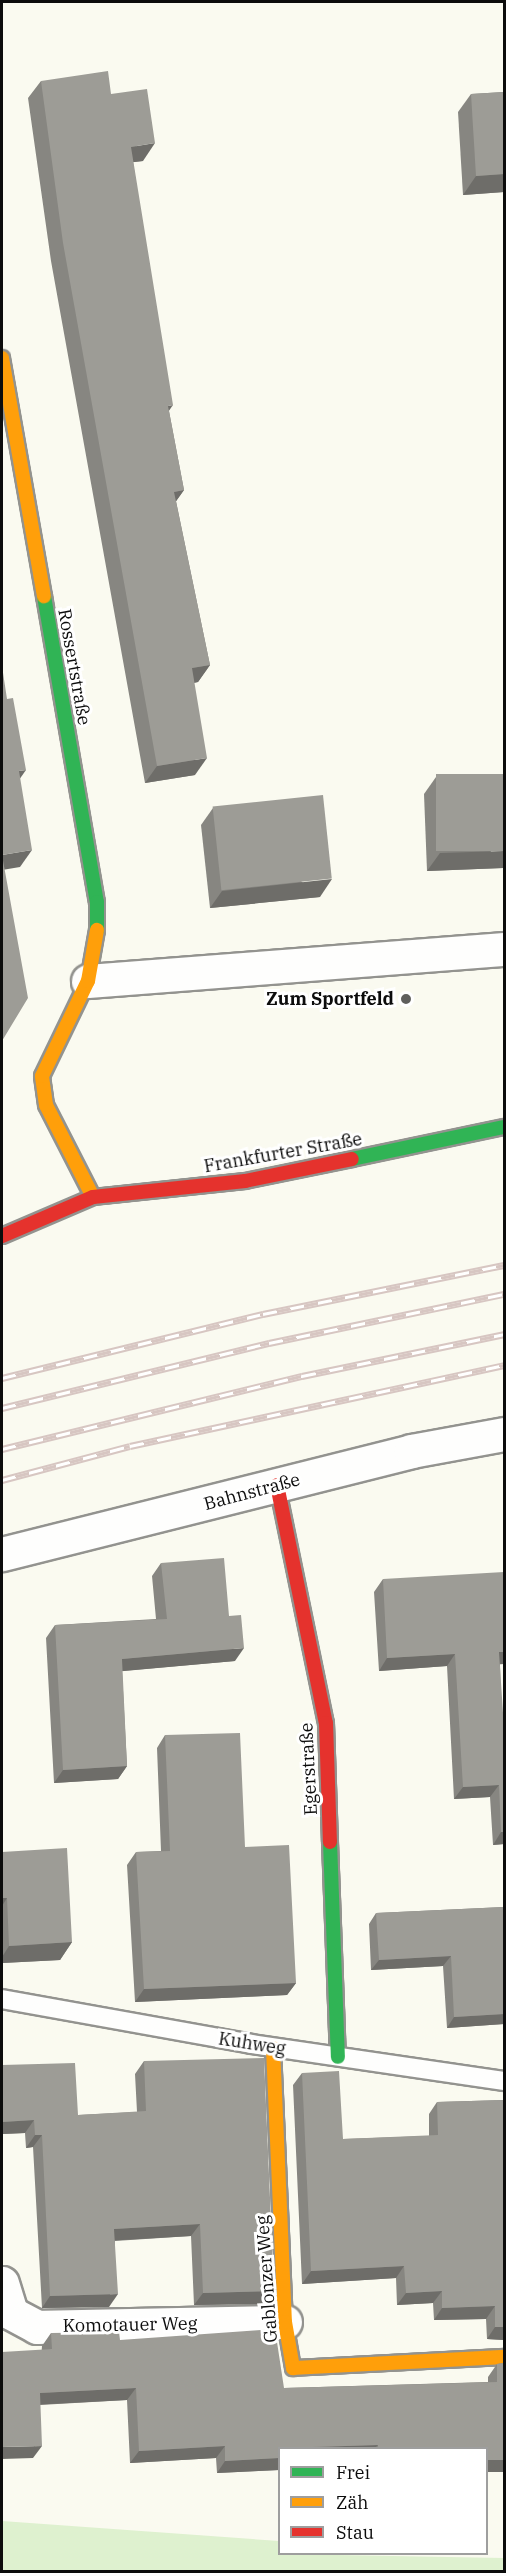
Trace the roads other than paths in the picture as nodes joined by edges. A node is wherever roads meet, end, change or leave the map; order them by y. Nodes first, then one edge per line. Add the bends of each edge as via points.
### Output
1 (2, 358) edge
2 (504, 949) edge
3 (88, 981) junction
4 (504, 1127) edge
5 (93, 1197) junction
6 (2, 1236) edge
7 (504, 1434) edge
8 (277, 1485) junction
9 (2, 1554) edge
10 (2, 1999) edge
11 (273, 2048) junction
12 (338, 2057) junction
13 (504, 2081) edge
14 (2, 2283) edge
15 (285, 2322) junction
16 (504, 2357) edge

1 - 3 street, Rossertstraße via 97,902 97,942
2 - 3 street
3 - 5 street via 42,1077 46,1105
4 - 5 street, Frankfurter Straße via 245,1181
5 - 6 street, Frankfurter Straße
7 - 8 street, Bahnstraße
8 - 9 street, Bahnstraße
8 - 12 street, Egerstraße via 326,1723
10 - 11 lane, Kuhweg
11 - 12 lane, Kuhweg
11 - 15 street, Gablonzer Weg
12 - 13 lane, Kuhweg
14 - 15 street, Komotauer Weg via 11,2313 37,2327
15 - 16 street, Gablonzer Weg via 293,2368

